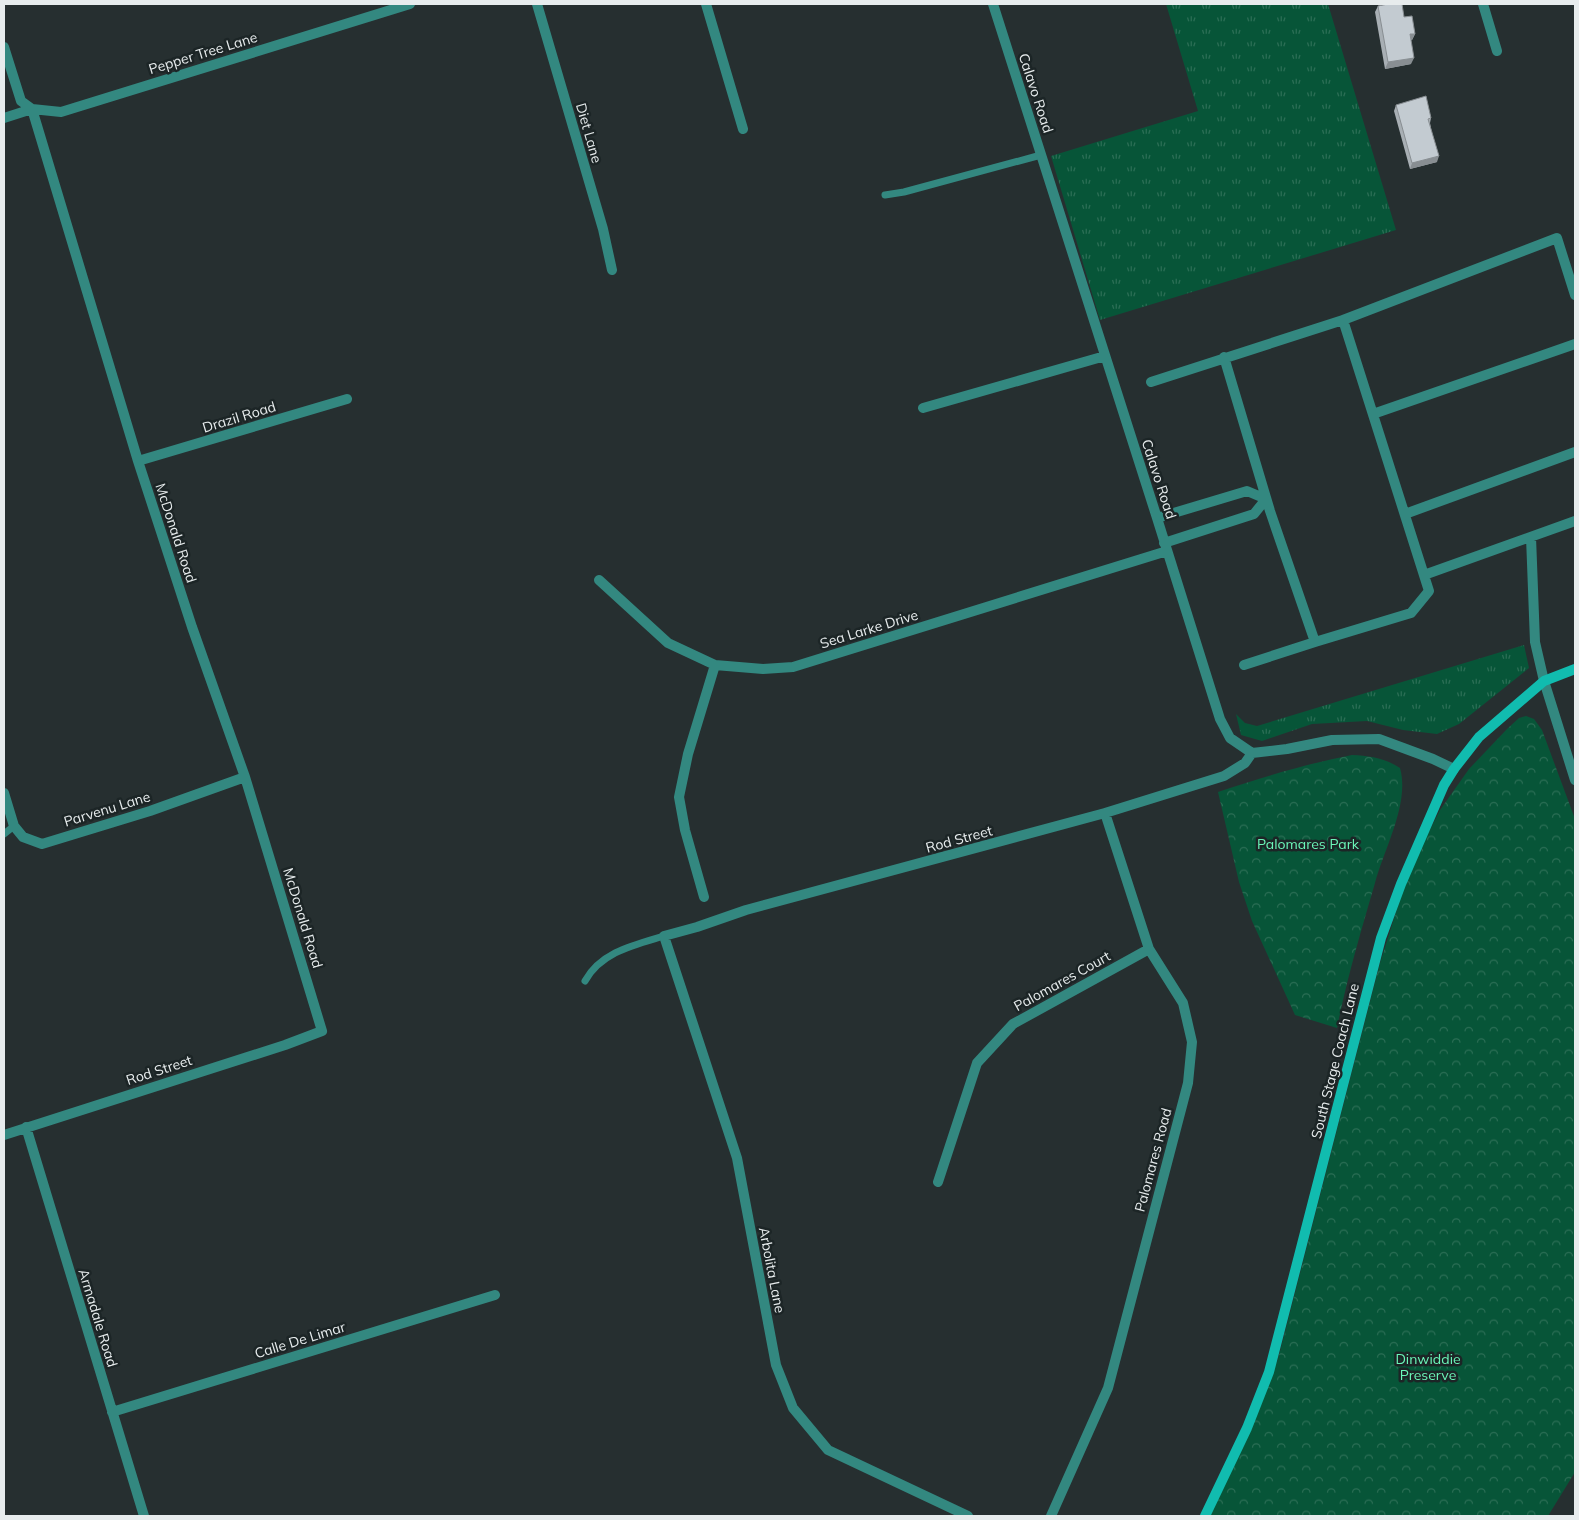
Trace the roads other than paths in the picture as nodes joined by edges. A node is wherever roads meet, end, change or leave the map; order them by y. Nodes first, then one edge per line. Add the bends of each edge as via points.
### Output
1 (410, 4) edge
2 (537, 4) edge
3 (706, 4) edge
4 (992, 4) edge
5 (1483, 4) edge
6 (4, 47) edge
7 (1497, 51) dead end
8 (32, 109) junction
9 (4, 118) edge
10 (743, 129) dead end
11 (1041, 154) junction
12 (885, 195) dead end
13 (612, 270) dead end
14 (1575, 295) edge
15 (1343, 320) junction
16 (1575, 344) edge
17 (1105, 356) junction
18 (1224, 357) junction
19 (1151, 382) dead end
20 (347, 399) dead end
21 (923, 408) dead end
22 (1373, 414) junction
23 (1575, 452) edge
24 (138, 461) junction
25 (1266, 499) junction
26 (1405, 514) junction
27 (1157, 518) junction
28 (1575, 521) edge
29 (1531, 537) junction
30 (1165, 547) junction
31 (1424, 575) junction
32 (599, 580) dead end
33 (1315, 642) junction
34 (1244, 664) dead end
35 (715, 665) junction
36 (1575, 669) edge
37 (1544, 680) junction
38 (1252, 752) junction
39 (1454, 769) junction
40 (245, 777) junction
41 (1575, 780) edge
42 (4, 793) edge
43 (1105, 813) junction
44 (14, 826) junction
45 (4, 834) edge
46 (704, 897) dead end
47 (664, 936) junction
48 (1149, 949) junction
49 (585, 981) dead end
50 (322, 1031) joint
51 (26, 1127) junction
52 (4, 1135) edge
53 (938, 1182) dead end
54 (495, 1295) dead end
55 (112, 1412) junction
56 (144, 1516) edge
57 (968, 1516) edge
58 (1051, 1516) edge
59 (1205, 1516) edge

1 - 8 street, Pepper Tree Lane via 61,112
2 - 13 street, Diet Lane
3 - 10 street
4 - 11 street, Calavo Road
5 - 7 street
6 - 8 street, McDonald Road via 21,101
8 - 9 street, Pepper Tree Lane
8 - 24 street, McDonald Road
11 - 12 lane
11 - 17 street, Calavo Road
14 - 15 street via 1557,238
15 - 18 street
15 - 22 street
16 - 22 street
17 - 21 street
17 - 27 street, Calavo Road
18 - 19 street
18 - 25 street
20 - 24 street, Drazil Road
22 - 26 street
23 - 26 street
24 - 40 street, McDonald Road
25 - 27 street via 1248,491
25 - 30 street, Sea Larke Drive via 1254,514
25 - 33 street
26 - 31 street
27 - 30 street, Calavo Road
28 - 29 street
29 - 31 street
29 - 37 street via 1535,642
30 - 35 street, Sea Larke Drive via 793,667 764,669
30 - 38 street, Calavo Road via 1220,719 1230,738
31 - 33 street via 1429,591 1411,613
32 - 35 street, Sea Larke Drive via 668,643
33 - 34 street
35 - 46 street via 688,754 679,798
36 - 37 main road, South Stage Coach Lane
37 - 39 main road, South Stage Coach Lane via 1479,737
37 - 41 street
38 - 39 street via 1332,740 1380,740
38 - 43 street, Rod Street via 1245,763 1224,776
39 - 59 main road, South Stage Coach Lane via 1401,884 1381,938 1269,1372 1247,1428
40 - 44 street, Parvenu Lane via 150,811 42,844 23,837
40 - 50 street, McDonald Road
42 - 44 street
43 - 47 street, Rod Street via 746,910
43 - 48 street, Palomares Road
44 - 45 lane
47 - 49 lane via 610,955 594,968
47 - 57 street, Arbolita Lane via 737,1158 776,1364 793,1408 828,1450
48 - 53 street, Palomares Court via 1013,1024 977,1062
48 - 58 street, Palomares Road via 1183,1003 1192,1042 1188,1083 1108,1388
50 - 51 street, Rod Street
51 - 52 street, Rod Street
51 - 55 street, Armadale Road
54 - 55 street, Calle De Limar
55 - 56 street, Armadale Road

